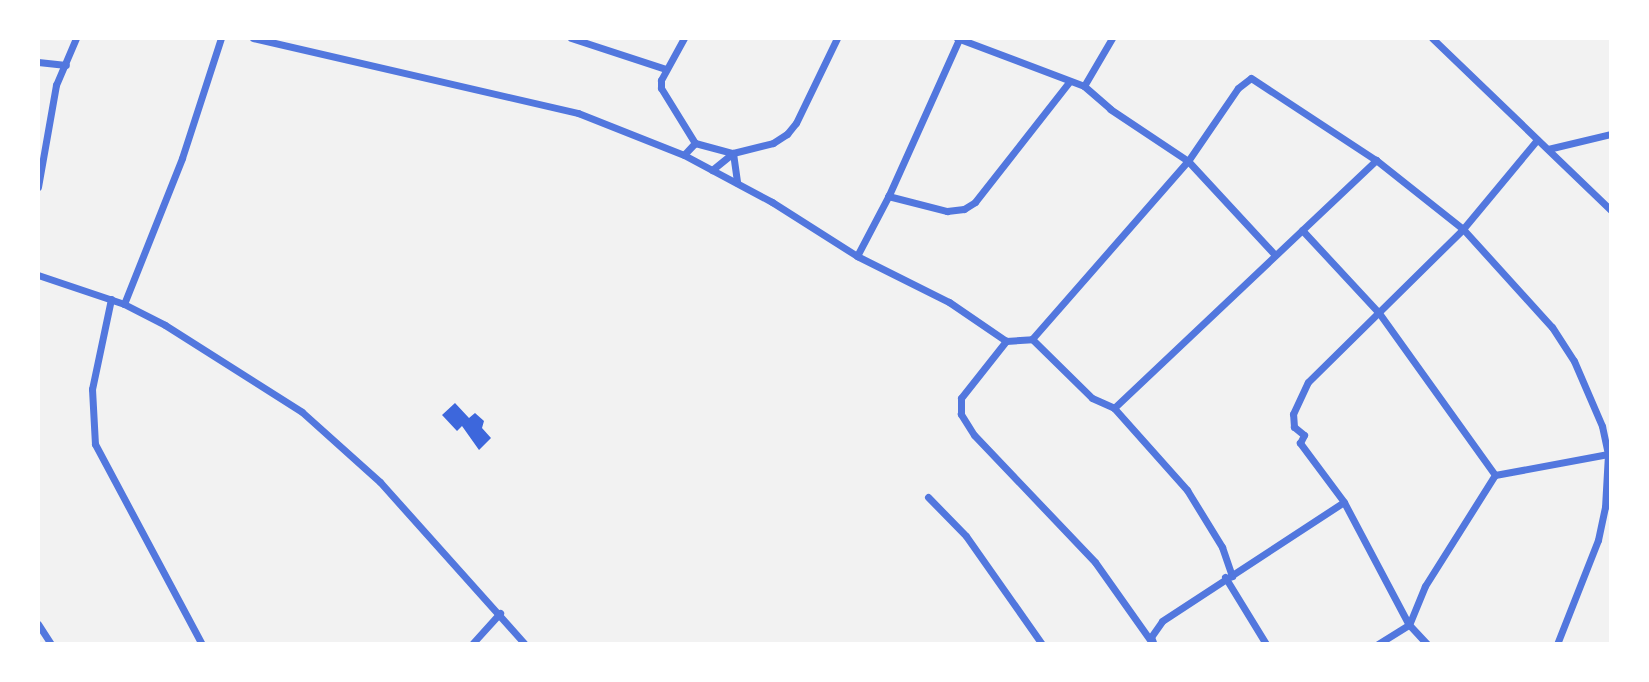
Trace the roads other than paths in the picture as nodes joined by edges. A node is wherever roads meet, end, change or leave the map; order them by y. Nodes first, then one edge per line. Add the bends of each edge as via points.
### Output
1 (76, 38) edge
2 (221, 38) edge
3 (253, 38) edge
4 (571, 38) edge
5 (684, 38) edge
6 (837, 38) edge
7 (1112, 38) edge
8 (1432, 38) edge
9 (958, 39) edge
10 (588, 40) edge
11 (38, 62) edge
12 (66, 65) junction
13 (666, 69) junction
14 (1069, 82) junction
15 (1084, 86) junction
16 (1611, 134) edge
17 (1537, 140) junction
18 (695, 143) junction
19 (1548, 149) junction
20 (733, 153) junction
21 (684, 155) junction
22 (1376, 160) junction
23 (1188, 161) junction
24 (712, 170) junction
25 (737, 183) junction
26 (38, 187) edge
27 (888, 196) junction
28 (1611, 210) edge
29 (1463, 229) junction
30 (1302, 230) junction
31 (1275, 255) junction
32 (857, 256) junction
33 (38, 275) edge
34 (111, 299) junction
35 (124, 304) junction
36 (1379, 313) junction
37 (1032, 339) junction
38 (1006, 341) junction
39 (1114, 408) junction
40 (1608, 454) junction
41 (1495, 475) junction
42 (928, 497) dead end
43 (1344, 502) junction
44 (1229, 576) junction
45 (500, 613) junction
46 (38, 624) edge
47 (1409, 625) junction
48 (51, 644) edge
49 (202, 644) edge
50 (472, 644) edge
51 (525, 644) edge
52 (1042, 644) edge
53 (1154, 644) edge
54 (1266, 644) edge
55 (1378, 644) edge
56 (1427, 644) edge
57 (1557, 644) edge

1 - 12 street
2 - 35 street via 182,158
3 - 21 street via 578,113
4 - 10 street
5 - 13 street
6 - 20 street via 787,134
7 - 15 street
8 - 17 street
9 - 14 street
9 - 27 street
10 - 13 street
11 - 12 street
12 - 26 street via 56,85
13 - 18 street via 661,88
14 - 15 street
14 - 27 street via 975,202 964,209 947,211
15 - 23 street
16 - 19 street
17 - 19 street
17 - 29 street
18 - 20 street
18 - 21 street
19 - 28 street
20 - 24 street
20 - 25 street
21 - 24 street
22 - 23 street via 1251,78 1238,88
22 - 29 street
22 - 30 street
23 - 31 street
23 - 37 street
24 - 25 street
25 - 32 street
27 - 32 street
29 - 36 street
29 - 40 street via 1552,327 1574,361
30 - 31 street
30 - 36 street
31 - 39 street
32 - 38 street via 949,302
33 - 34 street
34 - 35 street
34 - 49 street via 92,389 95,444
35 - 45 street via 302,412 380,482
36 - 41 street
36 - 43 street via 1308,382 1293,414 1294,427 1304,435 1300,443
37 - 38 street
37 - 39 street via 1092,398
38 - 53 street via 964,392 960,405 965,422 1095,562
39 - 44 street via 1187,490 1222,547
40 - 41 street
40 - 57 street via 1603,525
41 - 47 street via 1425,586
42 - 52 street via 966,536
43 - 44 street
43 - 47 street
44 - 53 street via 1158,624 1151,637
44 - 54 street
45 - 50 street
45 - 51 street
46 - 48 street
47 - 55 street
47 - 56 street

